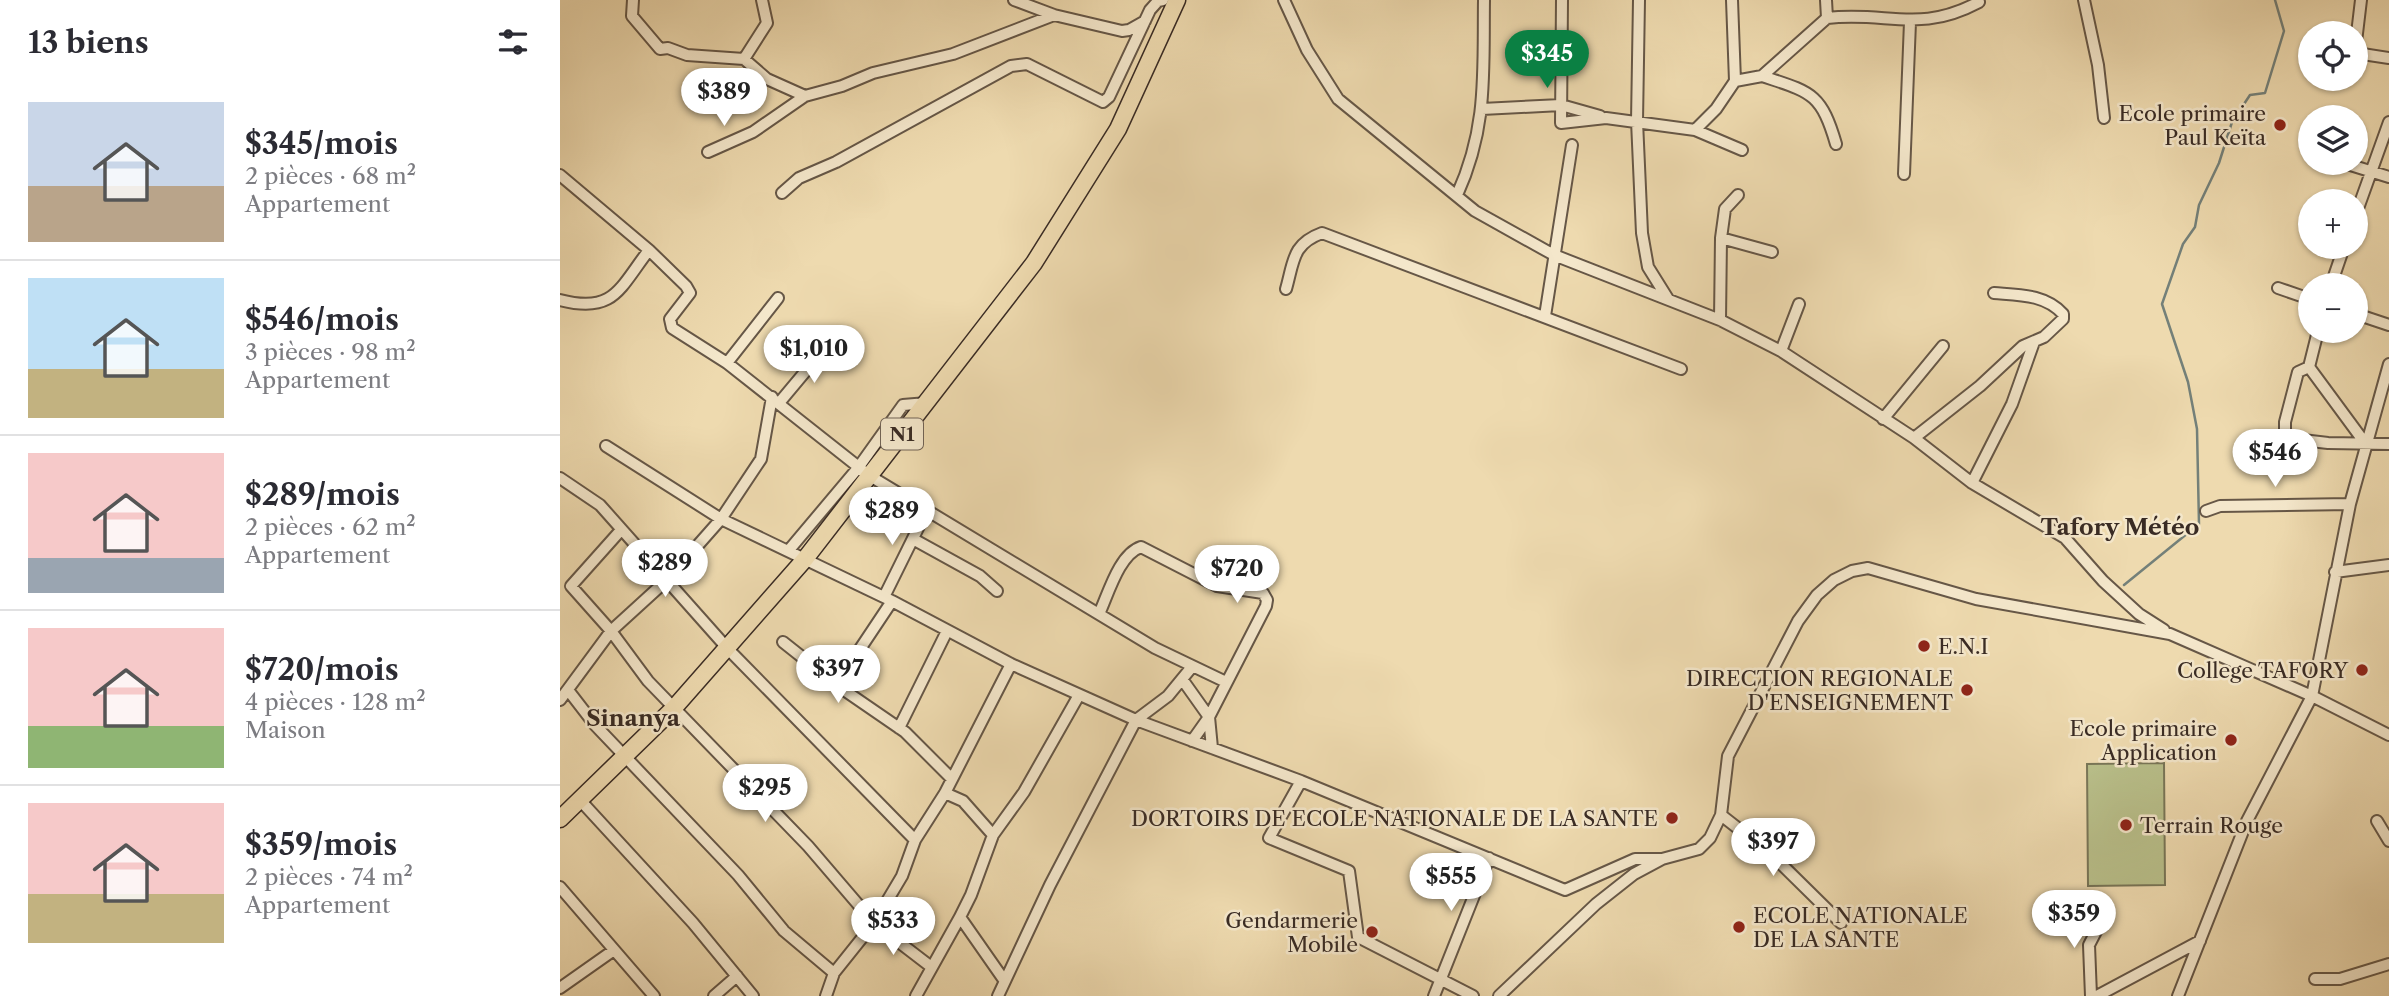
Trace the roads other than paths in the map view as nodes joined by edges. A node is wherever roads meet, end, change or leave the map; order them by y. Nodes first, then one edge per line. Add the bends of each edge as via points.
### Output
1 (633, 0) edge
2 (762, 0) edge
3 (1014, 0) edge
4 (1163, 0) edge
5 (1177, 0) edge
6 (1284, 0) edge
7 (1484, 0) edge
8 (1562, 0) edge
9 (1639, 0) edge
10 (1732, 0) edge
11 (1826, 0) edge
12 (2084, 0) edge
13 (2361, 0) edge
14 (1979, 2) dead end
15 (1054, 15) junction
16 (1827, 19) junction
17 (2358, 21) edge
18 (1910, 22) junction
19 (1133, 34) junction
20 (2368, 55) edge
21 (2389, 58) edge
22 (744, 59) junction
23 (1762, 76) junction
24 (1735, 81) junction
25 (804, 96) junction
26 (1561, 105) junction
27 (1482, 108) junction
28 (1606, 118) junction
29 (2105, 118) dead end
30 (1637, 121) junction
31 (2389, 122) edge
32 (1695, 130) junction
33 (1836, 144) dead end
34 (1572, 145) dead end
35 (1742, 150) dead end
36 (708, 152) dead end
37 (2370, 170) junction
38 (1904, 174) dead end
39 (560, 175) edge
40 (2389, 177) edge
41 (2364, 189) edge
42 (782, 193) dead end
43 (1457, 195) junction
44 (1738, 195) dead end
45 (1721, 238) junction
46 (649, 250) junction
47 (1772, 252) dead end
48 (1554, 254) junction
49 (2278, 288) dead end
50 (1286, 289) dead end
51 (1994, 292) dead end
52 (2298, 295) edge
53 (778, 298) dead end
54 (1668, 299) junction
55 (560, 300) edge
56 (1799, 304) dead end
57 (1545, 316) junction
58 (2368, 318) edge
59 (1720, 320) junction
60 (2389, 326) edge
61 (2034, 342) junction
62 (2315, 343) edge
63 (1943, 346) dead end
64 (825, 348) dead end
65 (1781, 351) junction
66 (727, 363) junction
67 (2389, 364) edge
68 (2309, 367) junction
69 (1681, 369) dead end
70 (776, 400) junction
71 (1883, 419) junction
72 (1914, 438) junction
73 (2365, 443) junction
74 (2389, 444) edge
75 (606, 446) dead end
76 (864, 472) junction
77 (560, 478) edge
78 (1972, 483) junction
79 (2350, 504) junction
80 (927, 510) junction
81 (2206, 511) dead end
82 (721, 519) junction
83 (621, 530) junction
84 (913, 539) junction
85 (789, 550) junction
86 (806, 559) junction
87 (2389, 565) edge
88 (2335, 572) junction
89 (668, 579) junction
90 (566, 584) edge
91 (997, 591) dead end
92 (888, 599) junction
93 (1099, 614) junction
94 (611, 631) junction
95 (947, 631) junction
96 (2170, 634) junction
97 (783, 642) dead end
98 (728, 649) junction
99 (1011, 664) junction
100 (1191, 668) junction
101 (1182, 679) junction
102 (1226, 682) junction
103 (841, 688) junction
104 (568, 690) junction
105 (1079, 695) junction
106 (2312, 696) junction
107 (560, 700) edge
108 (674, 708) junction
109 (1209, 717) junction
110 (1136, 720) junction
111 (899, 728) junction
112 (2389, 736) edge
113 (1192, 741) junction
114 (1212, 748) junction
115 (627, 757) junction
116 (952, 779) junction
117 (1301, 781) junction
118 (945, 793) junction
119 (580, 800) junction
120 (1721, 815) junction
121 (560, 819) edge
122 (2377, 821) dead end
123 (993, 835) junction
124 (915, 840) junction
125 (2389, 841) edge
126 (1489, 858) junction
127 (1662, 859) junction
128 (560, 887) edge
129 (2104, 915) dead end
130 (960, 918) junction
131 (874, 923) junction
132 (1841, 923) dead end
133 (2200, 941) junction
134 (614, 950) junction
135 (2389, 964) edge
136 (930, 966) junction
137 (834, 973) junction
138 (737, 976) junction
139 (2315, 979) dead end
140 (1004, 980) junction
141 (1441, 980) junction
142 (560, 988) edge
143 (654, 996) edge
144 (714, 996) edge
145 (753, 996) edge
146 (826, 996) edge
147 (916, 996) edge
148 (998, 996) edge
149 (1434, 996) edge
150 (1473, 996) edge
151 (1499, 996) edge
152 (2091, 996) edge
153 (2097, 996) edge
154 (2178, 996) edge

1 - 22 street via 632,16 660,49
2 - 22 street via 767,23
3 - 15 street
4 - 19 street
5 - 76 highway, N1 via 1118,129 1034,263 927,402
6 - 43 street via 1307,50 1338,99
7 - 27 street
8 - 26 street
9 - 30 street
10 - 24 street
11 - 16 street
12 - 29 street
13 - 17 street
14 - 18 street via 1952,16
15 - 19 street
15 - 25 street via 953,54
16 - 18 street via 1852,15
16 - 23 street
18 - 38 street
19 - 42 street via 1103,102 1027,64 1011,66 799,178
20 - 21 street
22 - 25 street via 767,79
23 - 24 street
23 - 33 street via 1806,91 1820,103
24 - 32 street
25 - 36 street via 753,132
26 - 27 street
26 - 28 street
26 - 28 street via 1561,123
27 - 43 street via 1472,161
28 - 30 street
30 - 32 street
30 - 54 street via 1645,257
31 - 37 street
32 - 35 street
34 - 48 street
37 - 40 street
37 - 41 street
39 - 46 street
43 - 48 street via 1475,211
44 - 45 street via 1725,209
45 - 47 street
45 - 59 street
46 - 55 street via 611,299 586,307
46 - 66 street via 690,293 670,319 672,328
48 - 54 street
48 - 57 street
49 - 52 street
50 - 57 street via 1298,248 1322,233
51 - 61 street via 2036,297 2063,314 2063,319
53 - 66 street
54 - 59 street
56 - 65 street
57 - 69 street
58 - 60 street
59 - 65 street
61 - 72 street via 2023,346
61 - 78 street via 2012,404
62 - 68 street
63 - 71 street
64 - 70 street
65 - 71 street
66 - 70 street
67 - 73 street
68 - 73 street
68 - 73 street via 2298,372 2285,438
70 - 76 street
70 - 82 street via 761,459
71 - 72 street
72 - 78 street
73 - 74 street
73 - 79 street
75 - 82 street
76 - 80 street
76 - 85 street
76 - 86 highway, N1
77 - 83 street via 600,505
78 - 96 street via 2064,538 2130,606
79 - 81 street via 2220,506
79 - 88 street
80 - 84 street
80 - 93 street
82 - 85 street
82 - 89 street
83 - 89 street
83 - 90 street
84 - 91 street via 980,576
84 - 92 street
85 - 86 street
86 - 92 street
86 - 98 highway, N1
87 - 88 street
88 - 106 street
89 - 94 street
89 - 98 street
90 - 94 street
92 - 95 street
92 - 103 street
93 - 100 street
93 - 102 street via 1124,562 1141,547 1217,586 1263,593 1266,606
94 - 104 street
94 - 108 street
95 - 99 street
95 - 111 street
96 - 106 street
96 - 120 street via 1976,598 1868,568 1852,571 1817,594 1798,621 1728,756
97 - 103 street
98 - 108 highway, N1
98 - 124 street
99 - 105 street
99 - 116 street
100 - 101 street
100 - 102 street
101 - 109 street
101 - 110 street
102 - 109 street
103 - 111 street
104 - 107 street
104 - 115 street
105 - 110 street
105 - 123 street via 1024,792
106 - 112 street
106 - 133 street via 2247,821
108 - 115 highway, N1
108 - 131 street via 808,846
109 - 113 street
109 - 114 street
110 - 113 street
110 - 140 street
111 - 116 street
113 - 114 street
114 - 117 street
115 - 119 highway, N1
115 - 137 street via 784,931
116 - 118 street
117 - 126 street
117 - 141 street via 1269,838 1349,872 1359,937
118 - 123 street via 963,801
118 - 124 street
119 - 121 highway, N1
119 - 138 street
120 - 127 street via 1699,849
120 - 132 street via 1772,855
122 - 125 street
123 - 130 street
124 - 131 street via 902,876
126 - 127 street via 1564,890 1635,859
126 - 141 street
127 - 151 street via 1596,904
128 - 134 street
129 - 152 street via 2089,945
130 - 136 street
130 - 140 street
131 - 136 street
131 - 137 street
133 - 153 street
133 - 154 street
134 - 142 street
134 - 143 street
135 - 139 street via 2340,979
136 - 147 street
137 - 146 street
138 - 144 street
138 - 145 street
140 - 148 street
141 - 149 street
141 - 150 street

